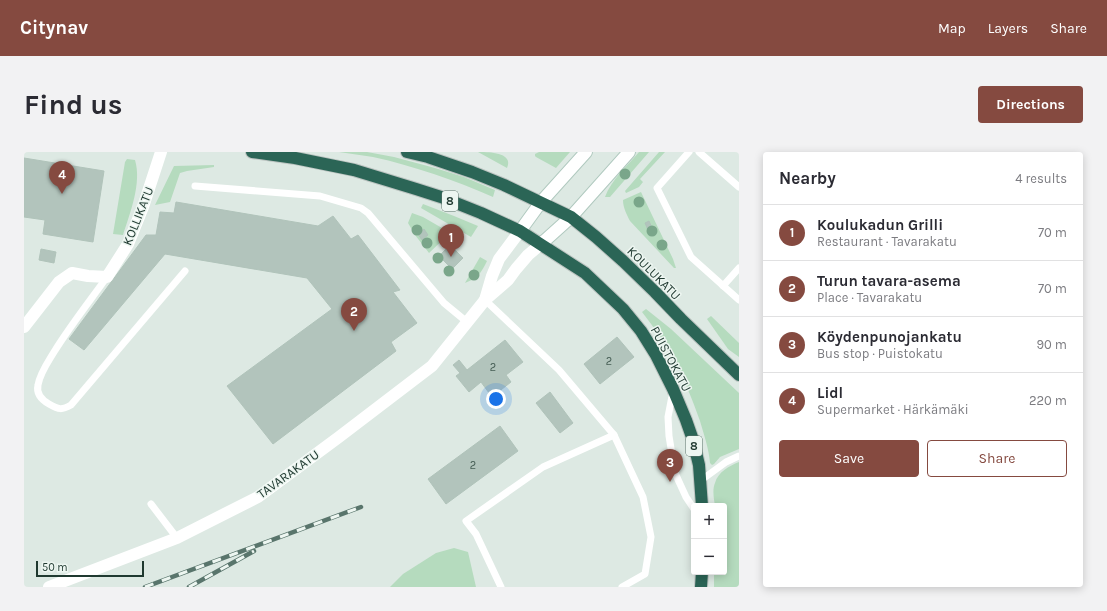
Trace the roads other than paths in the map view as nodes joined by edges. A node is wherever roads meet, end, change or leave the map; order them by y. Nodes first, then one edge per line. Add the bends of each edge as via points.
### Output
1 (161, 152) edge
2 (252, 152) edge
3 (407, 152) edge
4 (586, 152) edge
5 (629, 152) edge
6 (689, 152) edge
7 (699, 152) edge
8 (195, 186) dead end
9 (739, 187) edge
10 (541, 202) junction
11 (571, 217) junction
12 (520, 231) junction
13 (541, 244) junction
14 (739, 268) edge
15 (185, 271) dead end
16 (107, 277) junction
17 (723, 286) junction
18 (485, 300) junction
19 (739, 300) edge
20 (467, 322) junction
21 (24, 327) edge
22 (739, 376) edge
23 (673, 389) junction
24 (614, 435) junction
25 (739, 456) edge
26 (700, 482) junction
27 (702, 503) edge
28 (151, 504) dead end
29 (691, 504) edge
30 (177, 538) junction
31 (702, 575) edge
32 (50, 587) edge
33 (501, 587) edge
34 (622, 587) edge
35 (701, 587) edge

1 - 16 street, KOLLIKATU via 128,244
2 - 12 highway, 8 via 354,170 441,197
3 - 10 highway, KOULUKATU via 472,172
4 - 10 street, TAVARAKATU
5 - 11 street, TAVARAKATU
6 - 17 lane via 657,188 692,257
7 - 9 lane
8 - 20 lane via 320,196 361,208 444,303
10 - 11 highway, KOULUKATU
10 - 12 street, TAVARAKATU
11 - 13 street, TAVARAKATU
11 - 22 highway, KOULUKATU via 623,261
12 - 13 highway, 8
12 - 18 street, TAVARAKATU via 499,259
13 - 18 street, TAVARAKATU via 508,280
13 - 23 highway, PUISTOKATU / 8 via 585,273 623,309 641,331
14 - 17 lane
15 - 16 lane via 72,405 57,409 39,396 37,386 43,370
16 - 21 street via 72,273 59,282
17 - 19 lane
18 - 20 street, TAVARAKATU
18 - 24 lane via 559,370
20 - 30 street, TAVARAKATU via 432,366 339,437 258,497
23 - 26 highway, PUISTOKATU / 8 via 693,440
23 - 29 lane via 668,417 669,436 675,473
24 - 33 lane via 543,467 466,521 476,534
24 - 34 lane via 643,497 651,537 645,574
25 - 26 lane via 726,462
26 - 27 highway, PUISTOKATU / 8
28 - 30 lane
30 - 32 street, TAVARAKATU
31 - 35 highway

